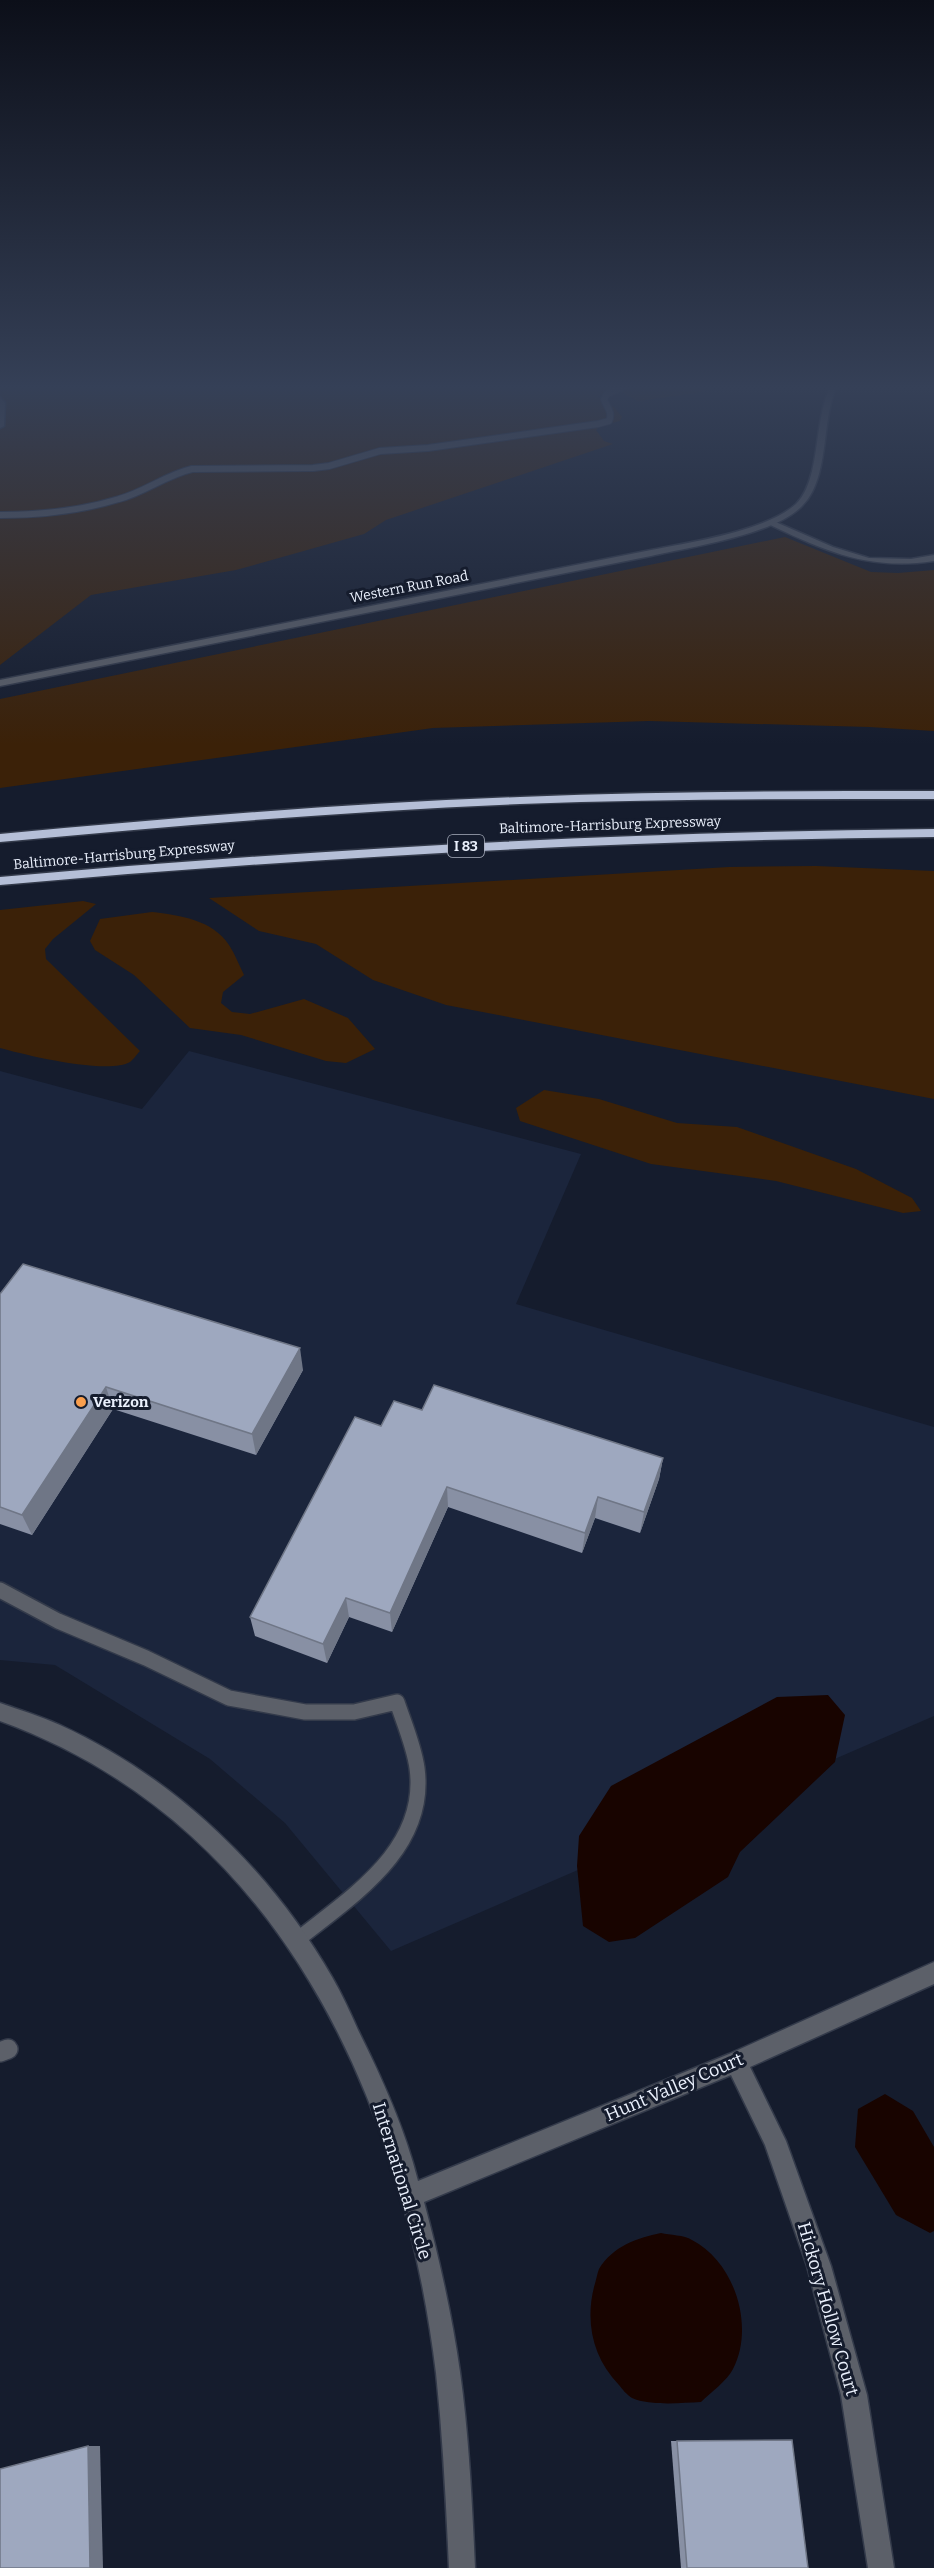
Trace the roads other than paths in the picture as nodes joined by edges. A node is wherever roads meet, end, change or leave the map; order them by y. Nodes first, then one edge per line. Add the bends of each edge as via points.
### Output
1 (98, 505) edge
2 (800, 505) edge
3 (0, 515) edge
4 (771, 522) junction
5 (934, 558) edge
6 (0, 683) edge
7 (934, 795) edge
8 (934, 833) edge
9 (0, 838) edge
10 (0, 881) edge
11 (0, 1590) edge
12 (0, 1712) edge
13 (297, 1940) junction
14 (934, 1973) edge
15 (736, 2062) junction
16 (411, 2196) junction
17 (462, 2568) edge
18 (881, 2568) edge

1 - 3 lane via 46,515
2 - 4 street, Western Run Road
4 - 5 street via 851,557 898,563
4 - 6 street, Western Run Road via 651,553
7 - 9 highway, Baltimore-Harrisburg Expressway via 606,798 427,805
8 - 10 highway, Baltimore-Harrisburg Expressway / I 83 via 724,835 452,846
11 - 13 lane via 58,1622 229,1698 305,1712 354,1712 397,1702 417,1767 418,1798 409,1828 392,1860
12 - 13 street, International Circle via 65,1738 110,1763 174,1808 248,1876
13 - 16 street, International Circle via 353,2036 392,2132
14 - 15 street, Hunt Valley Court
15 - 16 street, Hunt Valley Court
15 - 18 street, Hickory Hollow Court via 775,2141 819,2266 854,2395
16 - 17 street, International Circle via 437,2304 455,2418

